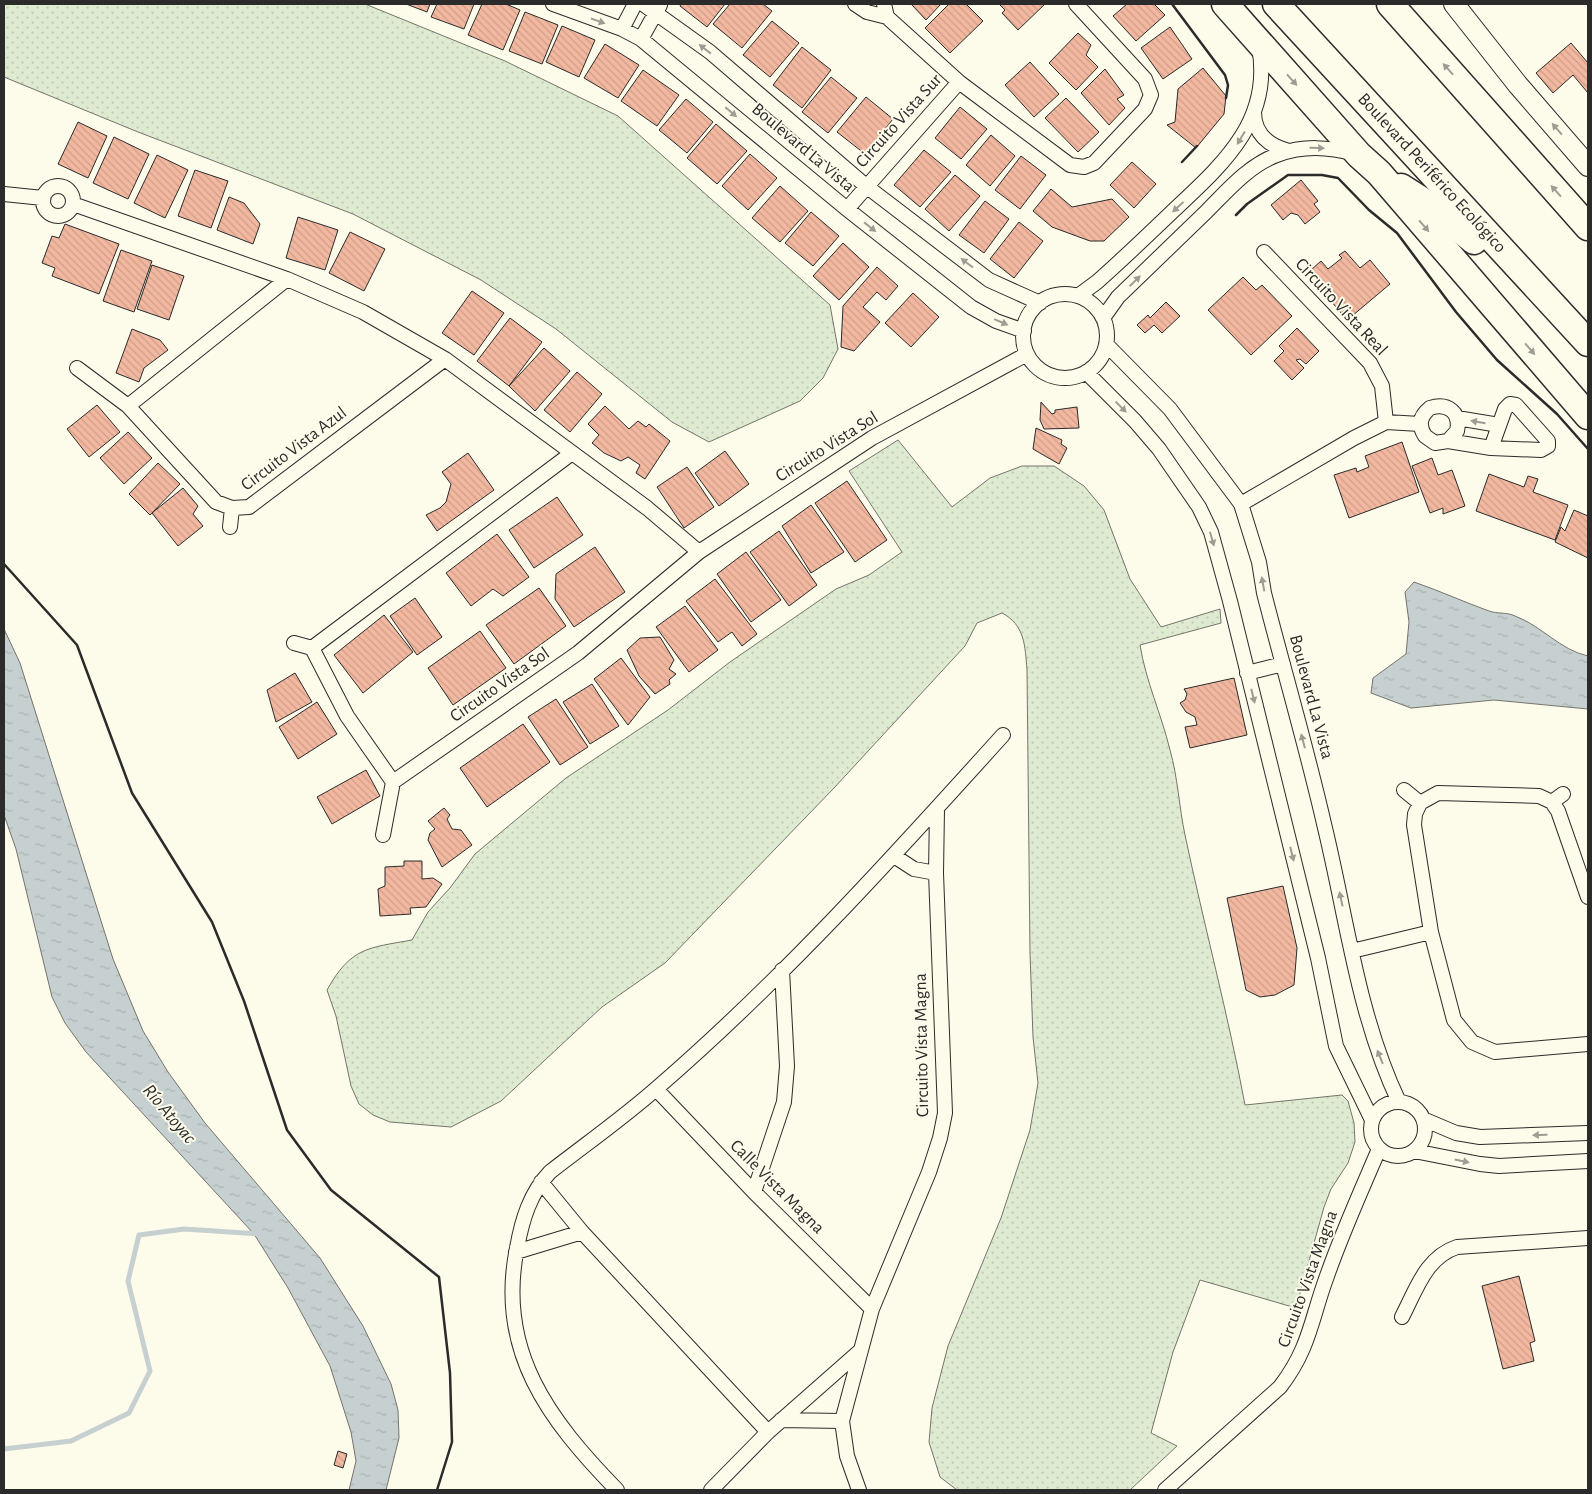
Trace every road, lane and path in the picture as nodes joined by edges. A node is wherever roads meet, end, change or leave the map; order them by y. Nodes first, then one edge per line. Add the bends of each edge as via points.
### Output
1 (553, 4) edge
2 (634, 4) edge
3 (643, 4) edge
4 (855, 4) edge
5 (1076, 4) edge
6 (1225, 4) edge
7 (1276, 4) edge
8 (1390, 4) edge
9 (1454, 4) edge
10 (659, 8) edge
11 (886, 10) edge
12 (622, 29) junction
13 (641, 39) junction
14 (1258, 41) junction
15 (959, 82) junction
16 (1254, 111) junction
17 (1289, 151) junction
18 (1359, 155) junction
19 (1588, 166) edge
20 (1379, 174) junction
21 (866, 186) junction
22 (4, 194) edge
23 (44, 198) junction
24 (73, 204) junction
25 (847, 209) junction
26 (1588, 227) edge
27 (1264, 252) dead end
28 (287, 279) junction
29 (1534, 286) junction
30 (1078, 296) junction
31 (1040, 303) junction
32 (1103, 318) junction
33 (1564, 318) junction
34 (1024, 331) junction
35 (1588, 343) edge
36 (1106, 344) junction
37 (1588, 350) edge
38 (1028, 354) junction
39 (445, 359) junction
40 (77, 368) dead end
41 (1086, 372) junction
42 (128, 406) junction
43 (1588, 416) edge
44 (1457, 418) junction
45 (1386, 422) junction
46 (1420, 424) junction
47 (1499, 426) junction
48 (1448, 441) junction
49 (1491, 448) junction
50 (572, 453) junction
51 (1241, 504) junction
52 (232, 508) junction
53 (230, 527) dead end
54 (699, 552) junction
55 (294, 643) dead end
56 (312, 648) junction
57 (1283, 664) junction
58 (1248, 673) junction
59 (1003, 735) dead end
60 (393, 782) junction
61 (1404, 790) dead end
62 (1420, 803) junction
63 (937, 809) junction
64 (383, 835) dead end
65 (894, 856) junction
66 (936, 873) junction
67 (1588, 897) edge
68 (1432, 932) junction
69 (1352, 951) junction
70 (782, 970) junction
71 (1588, 1044) edge
72 (656, 1089) junction
73 (1399, 1102) junction
74 (1423, 1119) junction
75 (1372, 1120) junction
76 (1588, 1132) edge
77 (1379, 1149) junction
78 (1414, 1151) junction
79 (1588, 1161) edge
80 (541, 1182) junction
81 (754, 1192) junction
82 (582, 1232) junction
83 (1588, 1238) edge
84 (516, 1252) junction
85 (872, 1309) junction
86 (1402, 1317) dead end
87 (860, 1351) junction
88 (781, 1420) junction
89 (842, 1421) junction
90 (768, 1432) junction
91 (617, 1490) edge
92 (711, 1490) edge
93 (859, 1490) edge
94 (1165, 1490) edge

1 -> 12 street, Boulevard La Vista
2 - 12 street
3 - 10 street, Boulevard La Vista
4 - 11 street via 867,12
5 - 15 street, Circuito Vista Sur via 1145,79 1151,95 1145,109 1094,163 1084,168 1070,165
6 - 14 highway
7 - 29 highway, Boulevard Periférico Ecológico
26 -> 8 highway
19 -> 9 street
10 - 13 street
21 -> 10 street, Boulevard La Vista
11 - 15 street, Circuito Vista Sur
12 - 13 street, Boulevard La Vista
13 -> 25 street, Boulevard La Vista
14 - 16 street via 1261,76
14 -> 18 highway
15 - 21 street, Circuito Vista Sur
16 - 17 street via 1256,126 1263,138 1274,147
16 -> 30 street via 1238,145 1214,173
17 -> 18 street via 1317,148
32 -> 17 street via 1118,297 1229,190 1262,162
18 - 20 highway
20 - 29 highway via 1437,210
20 -> 43 highway
21 - 25 street, Circuito Vista Sur
31 -> 21 street, Boulevard La Vista via 989,280
22 - 23 street
23 - 24 street via 44,205 52,215 65,214
23 - 24 street via 46,192 58,186 70,191
24 - 28 street
25 -> 34 street, Boulevard La Vista via 971,307
27 - 45 street, Circuito Vista Real via 1370,362 1382,386
28 - 39 street via 363,312
28 - 42 street
29 - 33 highway, Boulevard Periférico Ecológico
30 - 31 street via 1058,295
30 - 32 street via 1095,306
31 - 34 street via 1032,311
32 - 36 street
33 - 35 highway, Boulevard Periférico Ecológico
33 - 37 highway
34 - 38 street
36 - 41 street via 1102,355
36 - 51 street, Boulevard La Vista via 1170,409
38 - 41 street via 1042,371 1053,376 1064,378
38 - 54 street, Circuito Vista Sol via 872,438
39 - 50 street
39 - 52 street, Circuito Vista Azul via 249,507
40 - 42 street, Circuito Vista Azul
41 -> 58 street via 1158,448 1199,507 1211,532
42 - 52 street, Circuito Vista Azul via 216,502
44 - 46 street via 1449,408 1436,406 1425,412
47 -> 44 street
44 - 48 street via 1457,432
45 - 46 street
45 - 51 street
46 - 48 street via 1429,440
47 - 49 street
47 - 49 street via 1505,409 1514,404 1546,438 1548,446 1541,450
48 - 49 street
50 - 54 street
50 - 56 street
57 -> 51 street, Boulevard La Vista via 1259,562
52 - 53 street
54 - 60 street, Circuito Vista Sol via 578,653
55 - 56 street
56 - 60 street via 347,716
57 - 58 street
69 -> 57 street, Boulevard La Vista via 1325,828
58 -> 75 street via 1318,958 1336,1046
59 - 63 street
60 - 64 street
61 - 62 street
62 - 67 street via 1438,793 1557,798 1558,811
62 - 68 street via 1414,825
63 - 65 street
63 - 66 street, Circuito Vista Magna
65 - 66 street via 914,869
65 - 70 street
66 - 85 street, Circuito Vista Magna via 945,1113 929,1172
68 - 69 street
68 - 71 street via 1454,1020 1472,1042 1495,1052
73 -> 69 street, Boulevard La Vista via 1376,1049
70 - 72 street
70 - 81 street via 787,1066 784,1102
72 - 80 street
72 - 81 street, Calle Vista Magna
73 - 74 street via 1414,1106
73 - 75 street via 1382,1106
76 -> 74 street via 1480,1137 1456,1133
74 - 78 street via 1424,1136
75 - 77 street via 1371,1136
77 - 78 street via 1396,1156
77 - 94 street, Circuito Vista Magna via 1326,1277 1296,1367 1280,1387
78 -> 79 street via 1500,1166
80 - 82 street
80 - 84 street via 529,1204
81 - 85 street, Calle Vista Magna
82 - 84 street
82 - 90 street
83 - 86 street via 1457,1246 1447,1250 1428,1266
84 - 91 street via 510,1283 511,1308 524,1363 539,1394 557,1420
85 - 87 street, Circuito Vista Magna
87 - 88 street
87 - 89 street, Circuito Vista Magna
88 - 89 street
88 - 90 street
89 - 93 street, Circuito Vista Magna via 847,1456
90 - 92 street

